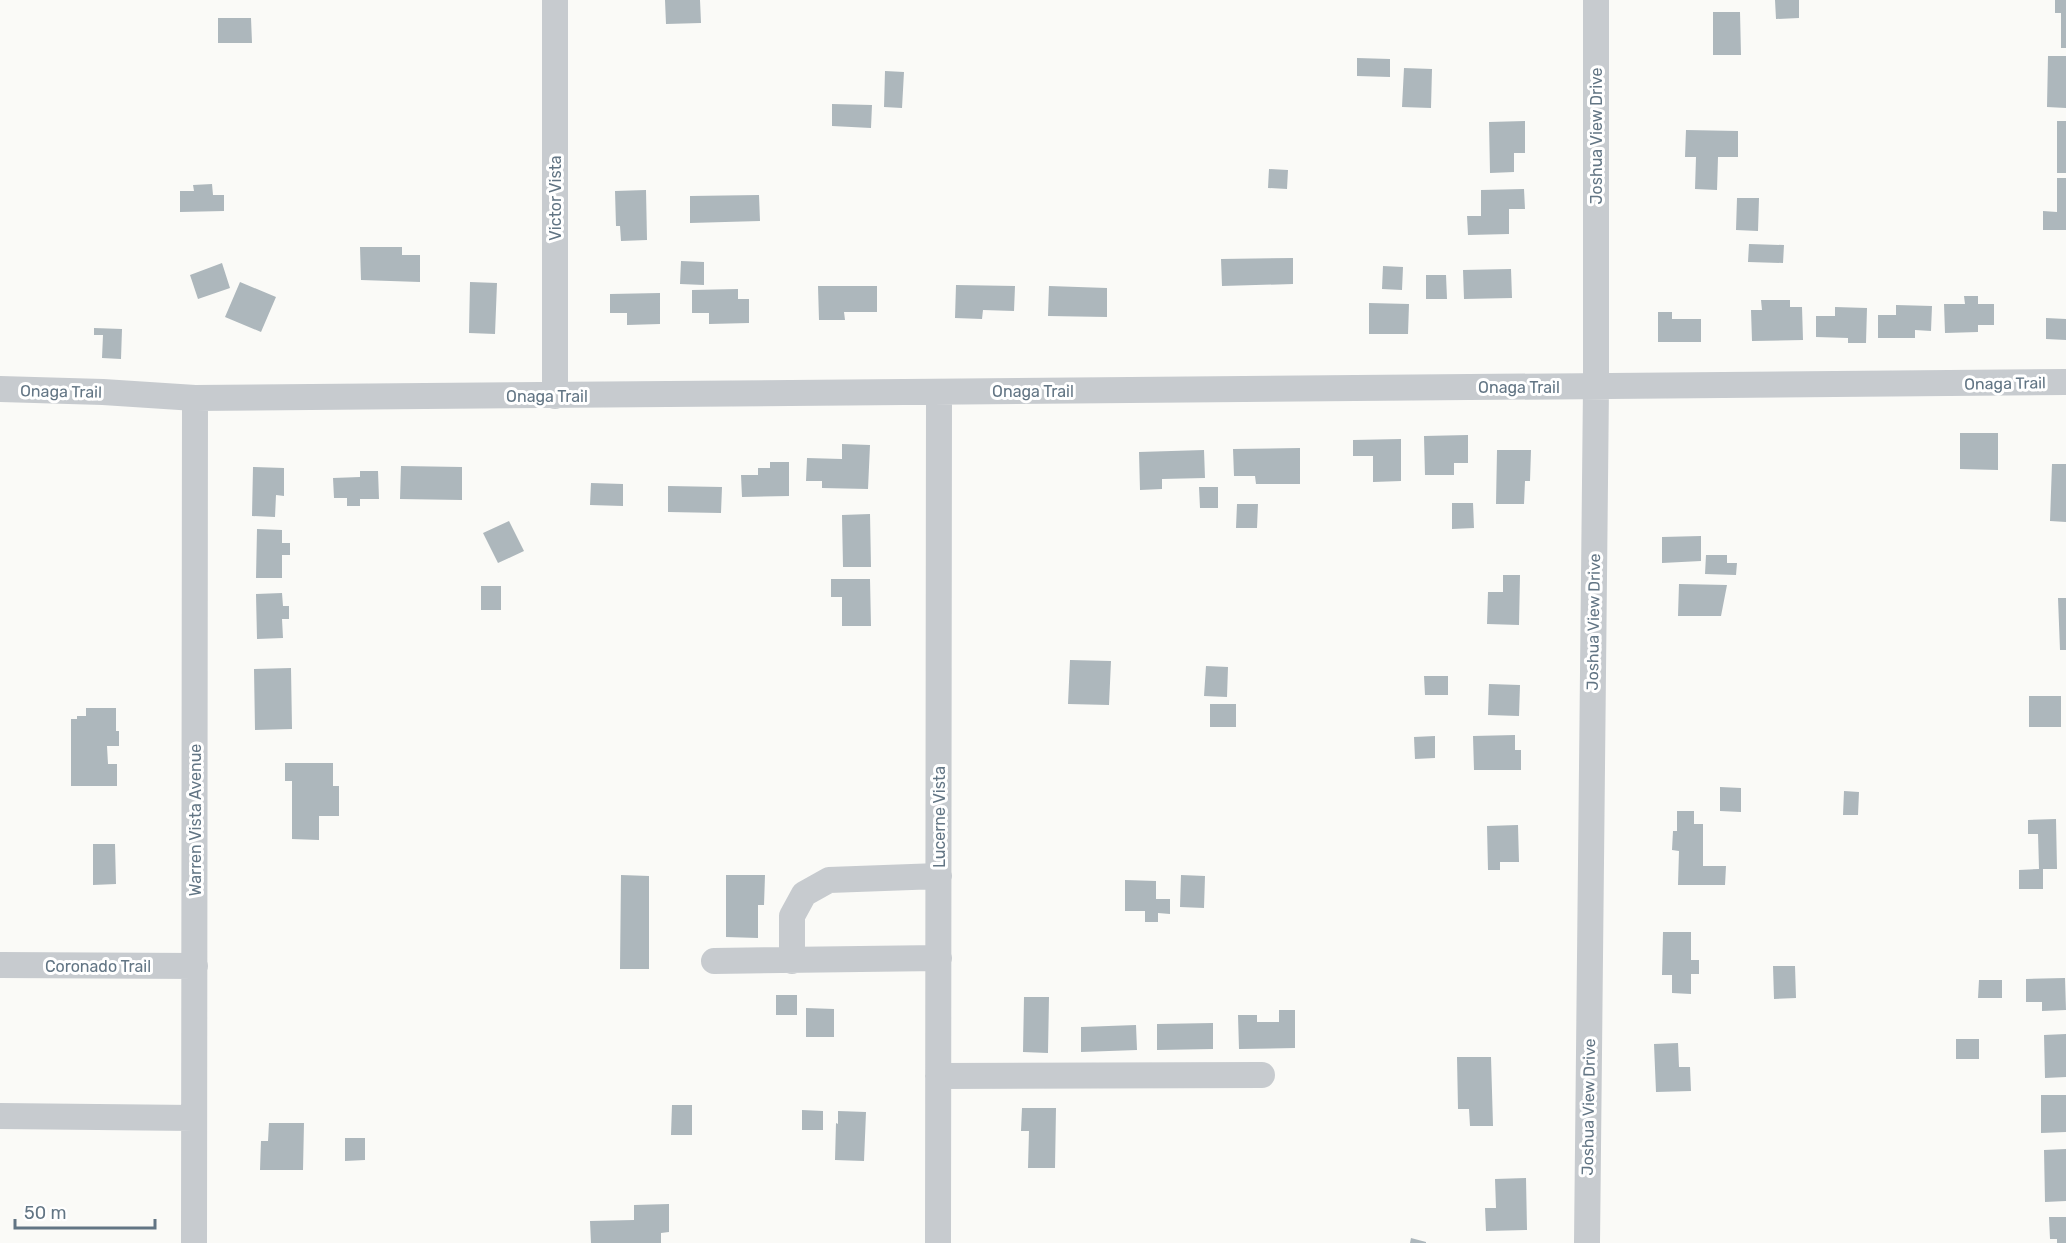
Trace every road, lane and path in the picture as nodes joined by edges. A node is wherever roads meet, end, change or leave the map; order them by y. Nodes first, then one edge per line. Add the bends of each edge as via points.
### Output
1 (555, 0) edge
2 (1596, 0) edge
3 (2066, 382) edge
4 (1596, 387) junction
5 (0, 389) edge
6 (939, 392) junction
7 (555, 396) junction
8 (195, 398) junction
9 (939, 876) junction
10 (939, 958) junction
11 (792, 960) junction
12 (714, 961) dead end
13 (0, 965) edge
14 (195, 966) junction
15 (1262, 1075) dead end
16 (938, 1076) junction
17 (0, 1116) edge
18 (194, 1118) junction
19 (194, 1243) edge
20 (938, 1243) edge
21 (1587, 1243) edge

1 - 7 street, Victor Vista
2 - 4 street, Joshua View Drive
3 - 4 street, Onaga Trail
4 - 6 street, Onaga Trail
4 - 21 street, Joshua View Drive
5 - 8 street, Onaga Trail
6 - 7 street, Onaga Trail
6 - 9 street, Lucerne Vista
7 - 8 street, Onaga Trail
8 - 14 street, Warren Vista Avenue
9 - 10 street, Lucerne Vista
9 - 11 street via 829,880 804,894 792,916
10 - 11 street
10 - 16 street, Lucerne Vista
11 - 12 street
13 - 14 street, Coronado Trail
14 - 18 street, Warren Vista Avenue
15 - 16 street
16 - 20 street, Lucerne Vista
17 - 18 street
18 - 19 street, Warren Vista Avenue

